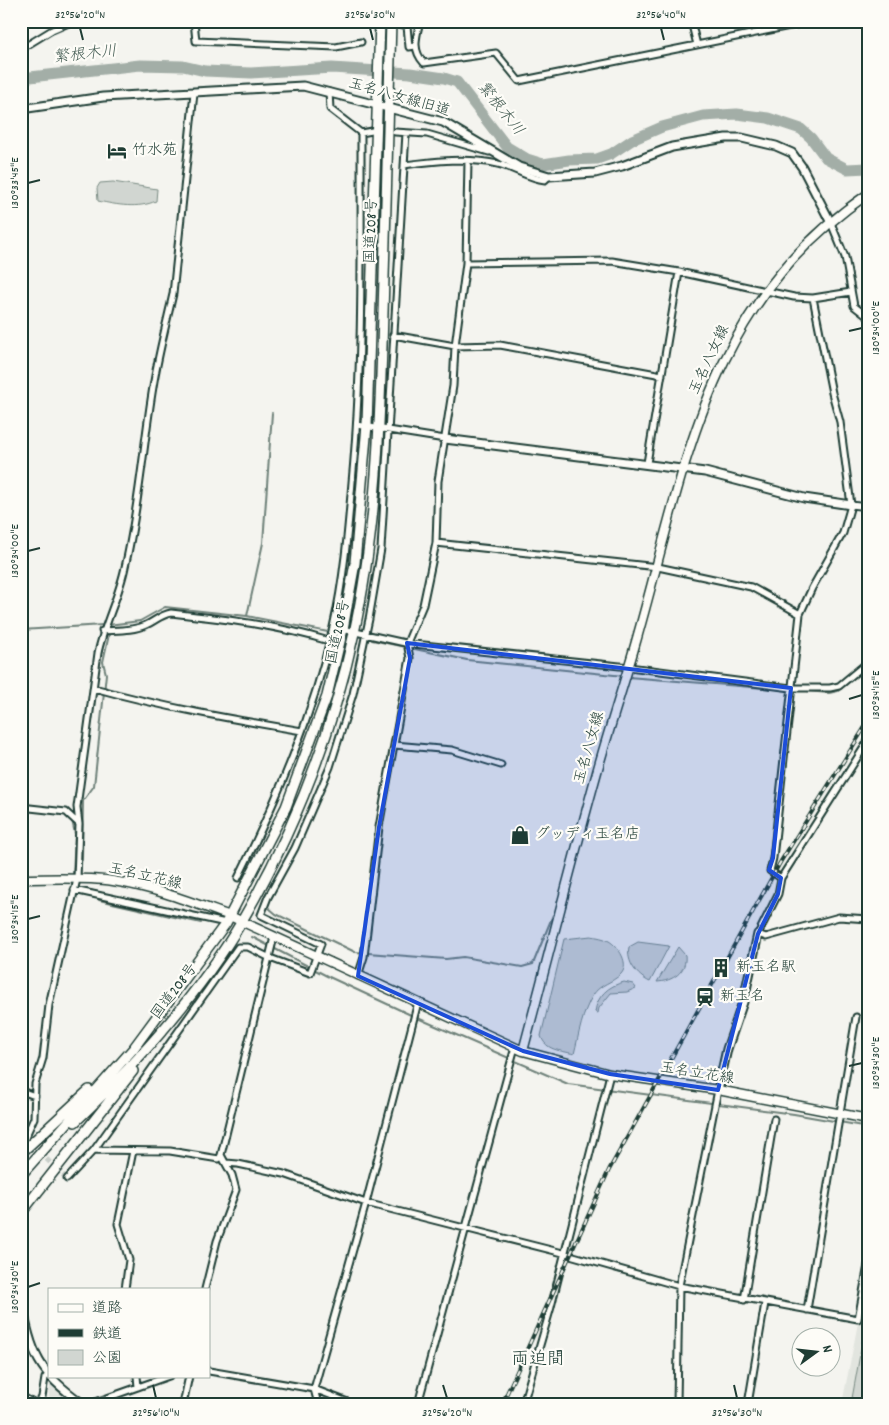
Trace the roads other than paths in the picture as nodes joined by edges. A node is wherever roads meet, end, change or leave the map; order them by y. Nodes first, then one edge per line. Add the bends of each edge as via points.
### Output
1 (73, 21) edge
2 (194, 21) edge
3 (380, 21) edge
4 (420, 21) edge
5 (692, 21) edge
6 (814, 21) edge
7 (391, 22) edge
8 (361, 42) dead end
9 (697, 45) junction
10 (415, 46) junction
11 (21, 49) edge
12 (329, 92) junction
13 (194, 93) junction
14 (378, 106) junction
15 (389, 108) junction
16 (21, 109) edge
17 (372, 131) dead end
18 (395, 132) dead end
19 (360, 133) junction
20 (406, 133) junction
21 (499, 155) junction
22 (468, 161) junction
23 (404, 165) junction
24 (549, 176) junction
25 (868, 194) edge
26 (831, 223) junction
27 (466, 263) junction
28 (680, 272) junction
29 (765, 292) junction
30 (851, 292) junction
31 (814, 298) junction
32 (868, 317) edge
33 (393, 335) junction
34 (454, 346) junction
35 (662, 375) junction
36 (358, 425) junction
37 (367, 425) junction
38 (385, 430) junction
39 (445, 439) junction
40 (647, 463) junction
41 (682, 468) junction
42 (852, 505) junction
43 (868, 507) edge
44 (436, 543) junction
45 (658, 567) junction
46 (800, 614) junction
47 (333, 627) junction
48 (343, 629) junction
49 (103, 630) junction
50 (354, 631) junction
51 (366, 634) junction
52 (329, 641) junction
53 (407, 643) junction
54 (868, 662) edge
55 (629, 667) junction
56 (94, 688) junction
57 (791, 688) junction
58 (302, 731) junction
59 (868, 741) edge
60 (394, 745) junction
61 (500, 765) dead end
62 (21, 807) edge
63 (79, 824) junction
64 (238, 878) dead end
65 (781, 878) junction
66 (21, 879) edge
67 (77, 879) junction
68 (74, 890) junction
69 (868, 919) edge
70 (228, 920) junction
71 (241, 923) junction
72 (758, 934) junction
73 (274, 938) junction
74 (317, 956) junction
75 (270, 958) junction
76 (358, 976) junction
77 (418, 1002) junction
78 (856, 1016) dead end
79 (165, 1029) junction
80 (145, 1030) junction
81 (515, 1047) junction
82 (523, 1051) junction
83 (610, 1074) junction
84 (718, 1090) junction
85 (21, 1091) edge
86 (35, 1096) junction
87 (841, 1114) junction
88 (774, 1119) dead end
89 (868, 1119) edge
90 (21, 1137) edge
91 (94, 1150) junction
92 (133, 1151) junction
93 (42, 1152) junction
94 (21, 1153) edge
95 (221, 1155) junction
96 (226, 1163) junction
97 (21, 1175) edge
98 (67, 1180) dead end
99 (366, 1203) junction
100 (25, 1206) edge
101 (21, 1213) edge
102 (466, 1228) junction
103 (563, 1253) junction
104 (868, 1265) edge
105 (679, 1286) junction
106 (125, 1288) edge
107 (205, 1288) edge
108 (21, 1300) edge
109 (744, 1300) junction
110 (765, 1303) junction
111 (807, 1310) junction
112 (210, 1371) edge
113 (48, 1376) joint
114 (50, 1378) edge
115 (137, 1378) edge
116 (163, 1378) edge
117 (189, 1378) edge
118 (138, 1387) junction
119 (314, 1389) junction
120 (21, 1396) edge
121 (83, 1404) edge
122 (90, 1404) edge
123 (183, 1404) edge
124 (318, 1404) edge
125 (353, 1404) edge
126 (418, 1404) edge
127 (523, 1404) edge
128 (677, 1404) edge
129 (748, 1404) edge

1 - 11 street
2 - 8 street via 196,41 336,47
3 - 14 highway, 国道208号
4 - 10 street
5 - 9 street
6 - 9 street
7 - 10 street via 406,26 409,47
7 - 15 highway, 国道208号
9 - 10 street via 519,80 496,54 424,63 417,56
12 - 13 street, 玉名八女線旧道 via 288,86
12 - 14 street, 玉名八女線旧道
12 - 19 street via 330,109
13 - 16 street, 玉名八女線旧道 via 103,97
13 - 49 street via 173,294 153,387 126,566 117,599
14 - 15 street, 玉名八女線旧道
14 - 37 highway, 国道208号
15 - 21 street, 玉名八女線旧道 via 443,122
15 - 38 highway, 国道208号
17 - 19 street
18 - 20 street
19 - 36 street via 362,328
20 - 21 street via 452,140
20 - 23 street
21 - 24 street, 玉名八女線旧道 via 519,167
22 - 23 street
22 - 24 street via 498,164 531,178 545,180
22 - 27 street
23 - 33 street
24 - 26 street, 玉名八女線旧道 via 595,173 672,147 742,138 792,153
25 - 26 main road, 玉名八女線
26 - 29 main road, 玉名八女線
26 - 30 street via 845,257
27 - 28 street via 612,261
27 - 34 street
28 - 29 street
28 - 35 street
29 - 31 street
29 - 41 main road, 玉名八女線 via 742,325 710,388
30 - 31 street
30 - 32 street via 854,306
31 - 42 street via 840,422
33 - 34 street
33 - 38 street
34 - 35 street via 500,345
34 - 39 street via 453,386
35 - 40 street
36 - 37 street
36 - 47 street via 348,529
37 - 38 street
37 - 48 highway, 国道208号 via 355,563
38 - 39 street
38 - 50 highway, 国道208号
38 - 51 street via 381,549
39 - 40 street
39 - 44 street via 438,481
40 - 41 street
41 - 42 street via 804,498
41 - 45 main road, 玉名八女線
42 - 43 street
42 - 46 street via 843,533
44 - 45 street
44 - 53 street via 423,605
45 - 46 street via 751,587
45 - 55 main road, 玉名八女線
46 - 57 street
47 - 48 street
47 - 52 street
48 - 50 street
48 - 70 highway, 国道208号 via 327,696 304,764 286,807
49 - 52 street via 134,629 171,613 250,622
49 - 56 street
50 - 51 street
50 - 71 highway, 国道208号 via 338,700 315,768 284,843
51 - 53 street
51 - 74 street via 353,694 330,767 295,848 261,914 321,944
52 - 58 street
53 - 55 street
53 - 60 street via 410,658
54 - 57 street via 839,686
55 - 57 street
55 - 82 main road, 玉名八女線 via 597,772
56 - 58 street via 193,713
56 - 63 street via 78,807
57 - 65 street via 774,858 770,868
58 - 64 street via 276,801
59 - 65 street
60 - 61 street via 452,750
60 - 76 street via 378,827 364,957
62 - 63 street via 66,812
63 - 67 street
65 - 72 street via 778,894
66 - 67 main road, 玉名立花線
67 - 68 street
67 - 70 main road, 玉名立花線 via 150,888
68 - 70 street
68 - 86 street via 59,953
69 - 72 street via 839,917 766,937
70 - 71 main road
70 - 80 highway, 国道208号
71 - 73 main road
71 - 79 highway, 国道208号
72 - 84 street via 744,999 727,1049
73 - 74 main road
73 - 75 street
74 - 75 street via 310,973
74 - 76 main road
75 - 91 street via 248,947 238,947
75 - 95 street
76 - 77 main road
77 - 81 main road
77 - 99 street
78 - 87 street
79 - 93 highway, 国道208号 via 112,1087
79 - 100 highway
80 - 93 highway, 国道208号 via 133,1049
80 - 94 highway via 72,1108
81 - 82 main road
81 - 102 street
82 - 83 main road, 玉名立花線
83 - 84 main road, 玉名立花線
83 - 103 street
84 - 87 main road, 玉名立花線
84 - 105 street
85 - 86 street
86 - 90 street via 34,1118 25,1138
87 - 89 main road, 玉名立花線
87 - 111 street
88 - 109 street
91 - 92 street
91 - 98 street
92 - 95 street via 170,1151 219,1159
92 - 106 street via 118,1224 129,1260
93 - 97 highway, 国道208号
95 - 96 street
96 - 99 street via 284,1174
96 - 107 street via 236,1190 217,1241
99 - 102 street
99 - 119 street
100 - 101 highway
102 - 103 street
102 - 126 street
103 - 105 street
103 - 127 street
104 - 111 street via 858,1319
105 - 109 street
105 - 128 street
108 - 113 street via 29,1342
109 - 110 street
110 - 111 street
110 - 129 street
112 - 119 street
113 - 120 street via 39,1403
114 - 121 street
115 - 118 street
116 - 118 street
117 - 123 street
118 - 122 street
119 - 124 street
119 - 125 street

